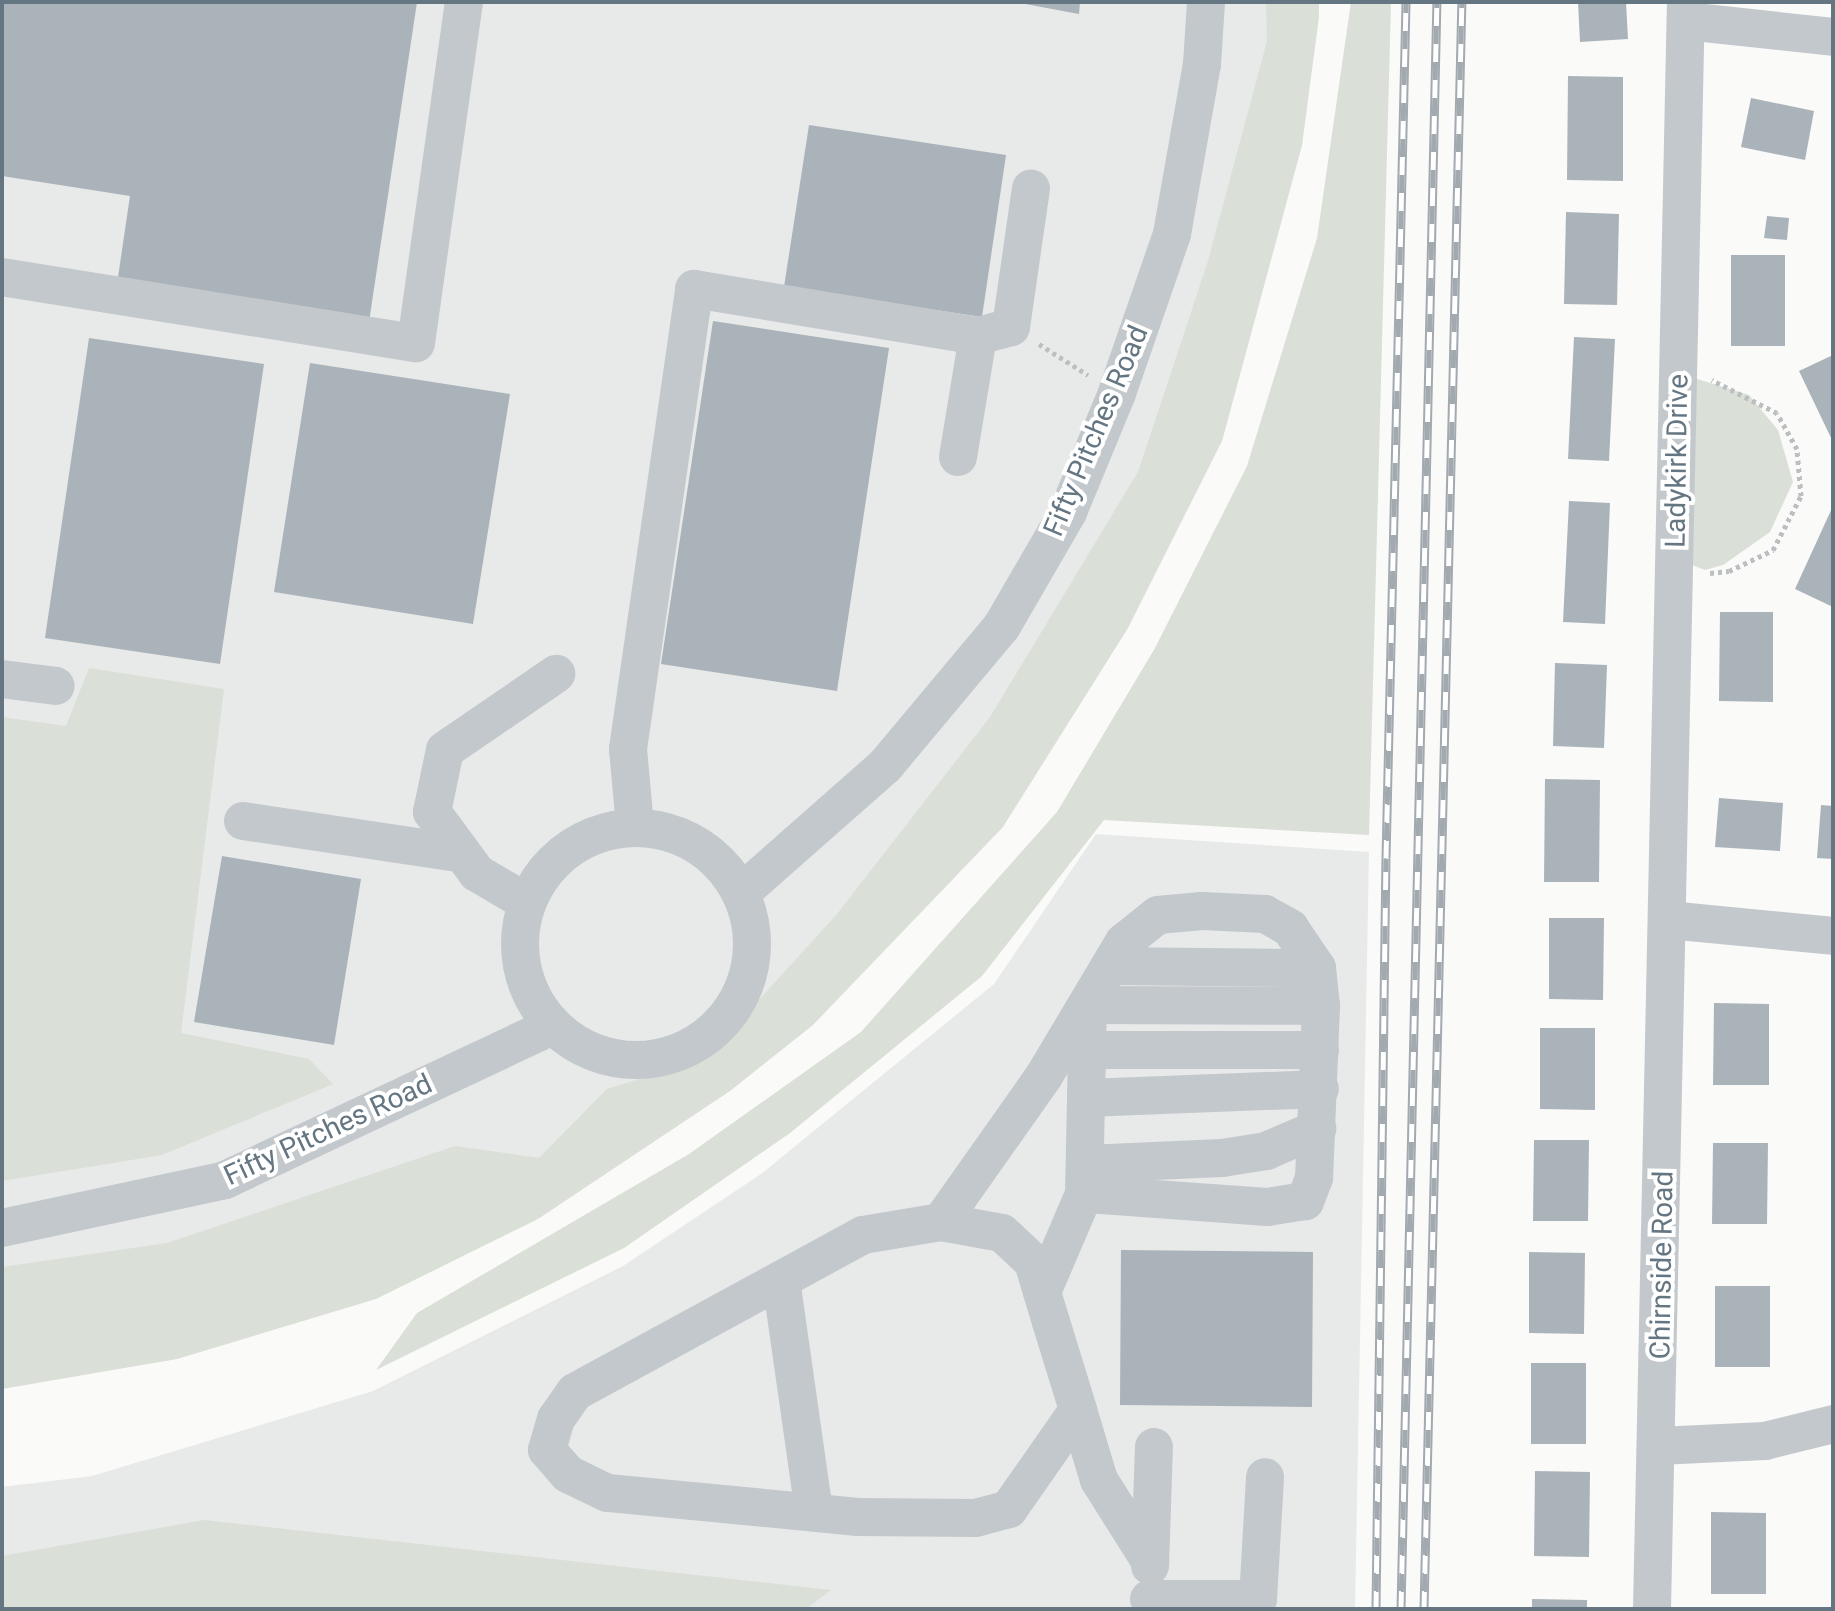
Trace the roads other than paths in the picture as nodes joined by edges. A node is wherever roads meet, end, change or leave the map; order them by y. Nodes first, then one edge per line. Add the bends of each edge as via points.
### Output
1 (464, 2) edge
2 (1206, 2) edge
3 (1686, 11) edge
4 (1833, 37) edge
5 (1031, 188) dead end
6 (2, 277) edge
7 (994, 332) junction
8 (958, 457) dead end
9 (556, 674) dead end
10 (2, 679) edge
11 (56, 686) dead end
12 (243, 821) dead end
13 (635, 826) junction
14 (463, 854) junction
15 (742, 892) junction
16 (526, 902) junction
17 (1668, 920) junction
18 (1833, 936) edge
19 (1111, 966) junction
20 (1317, 968) junction
21 (1088, 1005) junction
22 (1321, 1006) junction
23 (552, 1026) junction
24 (1087, 1050) junction
25 (1320, 1050) junction
26 (1320, 1089) junction
27 (1086, 1098) junction
28 (1317, 1129) junction
29 (1085, 1179) junction
30 (941, 1222) junction
31 (2, 1228) edge
32 (781, 1280) junction
33 (1042, 1292) junction
34 (1078, 1410) junction
35 (1833, 1424) edge
36 (1658, 1446) junction
37 (1154, 1447) dead end
38 (1265, 1477) dead end
39 (814, 1512) junction
40 (1150, 1561) junction
41 (1149, 1604) edge
42 (1652, 1609) edge

1 - 6 street via 416,343
2 - 15 street, Fifty Pitches Road via 1202,64 1172,234 1117,393 1068,512 1002,626 885,766
3 - 4 street
3 - 17 street, Ladykirk Drive
5 - 7 street
7 - 8 street
7 - 13 street via 694,289 628,749
9 - 14 street via 445,750 432,812
10 - 11 street
12 - 14 street
13 - 15 street via 675,833 706,852
13 - 16 street via 595,834 560,854
14 - 16 street via 477,873
15 - 23 street via 753,932 753,961 740,1000 719,1028 662,1059 605,1058
16 - 23 street via 521,967 529,993
17 - 18 street
17 - 36 street, Chirnside Road
19 - 20 street
19 - 20 street via 1124,942 1158,915 1202,911 1265,914 1290,928
19 - 21 street
20 - 22 street
21 - 22 street
21 - 24 street
21 - 30 street
22 - 25 street
23 - 31 street, Fifty Pitches Road via 225,1180
24 - 25 street
24 - 27 street
25 - 26 street
26 - 27 street
26 - 28 street
27 - 29 street
28 - 29 street via 1266,1151
28 - 29 street via 1314,1178 1305,1201 1291,1207
29 - 33 street
30 - 32 street via 863,1235
30 - 33 street via 1002,1233 1033,1262
32 - 39 street
32 - 39 street via 575,1392 556,1419 547,1450 568,1474 607,1493
33 - 34 street
34 - 39 street via 1009,1509 975,1518
34 - 40 street via 1099,1480
35 - 36 street via 1765,1441
36 - 42 street, Chirnside Road
37 - 40 street
38 - 41 street via 1258,1599
40 - 41 street

